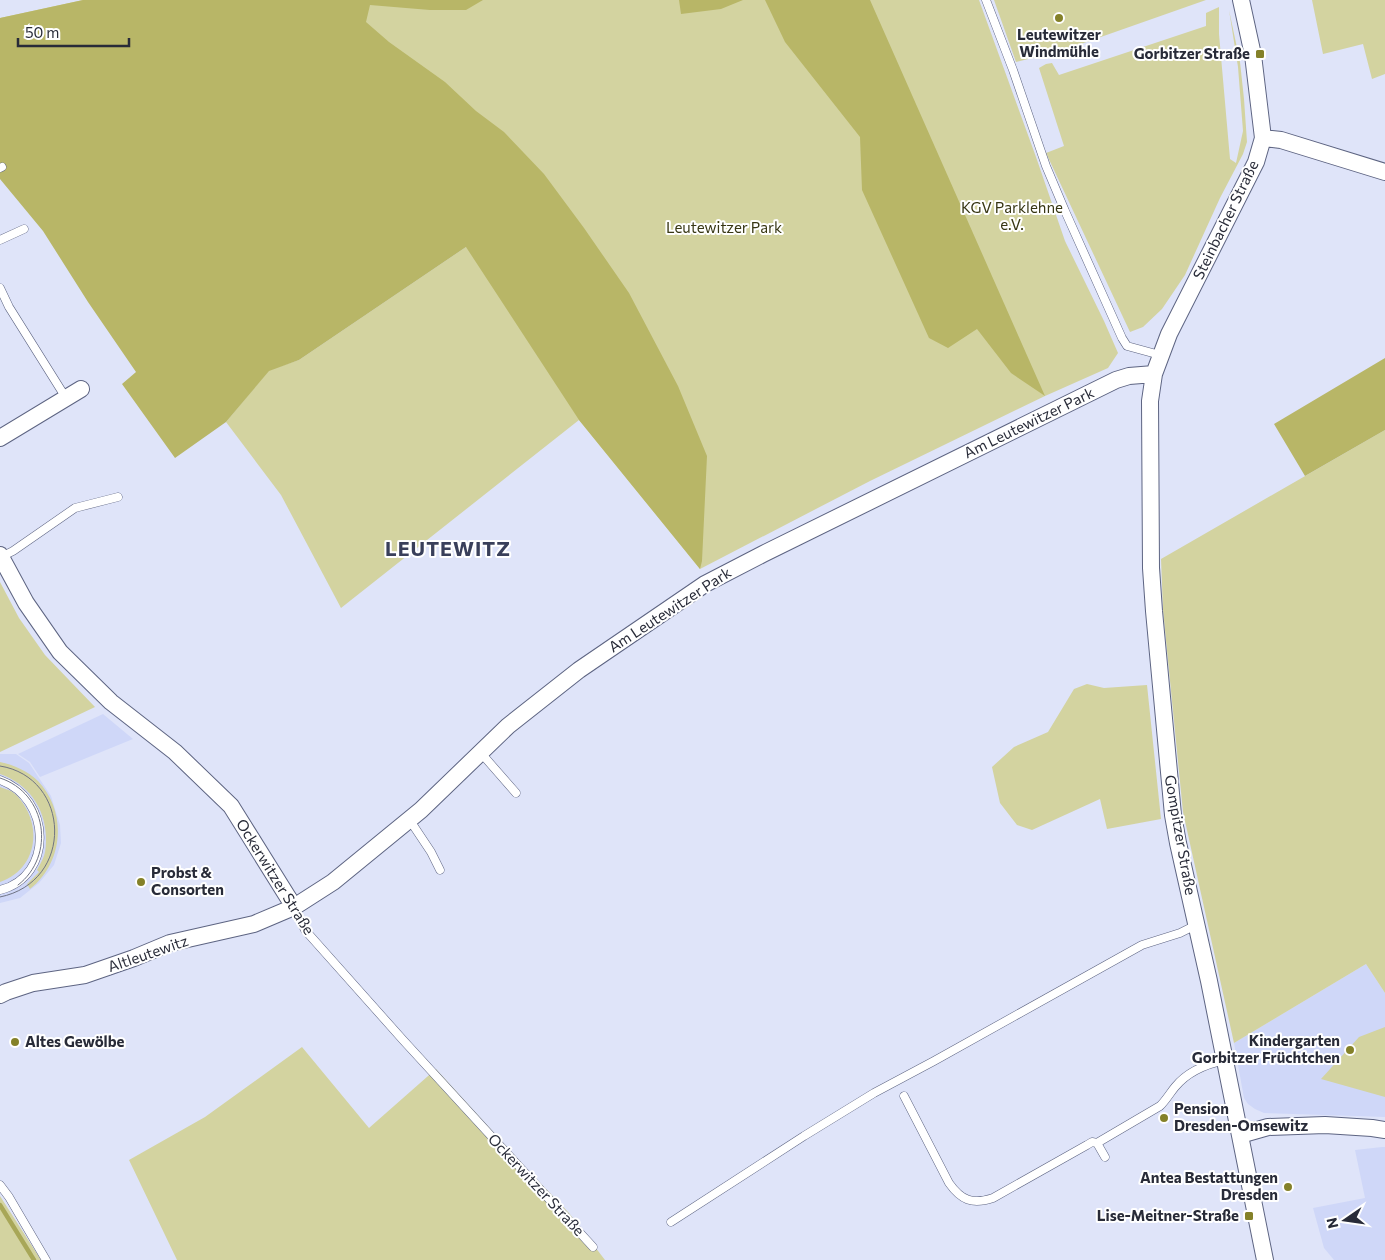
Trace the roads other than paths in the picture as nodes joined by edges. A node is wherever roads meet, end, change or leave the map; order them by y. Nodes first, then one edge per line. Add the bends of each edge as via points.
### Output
1 (986, 0) edge
2 (1241, 0) edge
3 (1262, 138) junction
4 (1385, 172) edge
5 (24, 229) dead end
6 (0, 240) edge
7 (0, 288) edge
8 (1160, 355) junction
9 (1154, 374) junction
10 (81, 389) dead end
11 (66, 398) junction
12 (0, 438) edge
13 (118, 497) dead end
14 (0, 556) edge
15 (481, 753) junction
16 (0, 780) edge
17 (516, 793) dead end
18 (410, 820) junction
19 (440, 870) dead end
20 (0, 890) edge
21 (294, 907) junction
22 (1196, 925) junction
23 (0, 995) edge
24 (1225, 1060) junction
25 (904, 1096) dead end
26 (1385, 1130) edge
27 (1240, 1135) junction
28 (1097, 1143) junction
29 (1105, 1157) dead end
30 (0, 1185) edge
31 (671, 1222) dead end
32 (593, 1247) dead end
33 (46, 1260) edge
34 (1265, 1260) edge

1 - 8 lane via 1064,211 1122,338 1127,346
2 - 3 street, Steinbacher Straße via 1253,55
3 - 4 street via 1281,140
3 - 8 street, Steinbacher Straße via 1256,162
5 - 6 lane
7 - 11 lane
8 - 9 street, Steinbacher Straße
9 - 15 street, Am Leutewitzer Park via 1116,380 705,584 579,670 508,726
9 - 22 street, Gompitzer Straße via 1149,427 1154,611 1173,815
10 - 11 street
11 - 12 street
13 - 14 lane via 76,508 13,551
14 - 21 street, Ockerwitzer Straße via 26,603 60,652 111,702 175,752 231,806
15 - 17 lane
15 - 18 street, Am Leutewitzer Park
16 - 20 lane via 22,793 29,802 36,814 40,836 37,856 30,870 18,882
18 - 19 lane
18 - 21 street, Am Leutewitzer Park via 333,882
21 - 23 street, Altleutewitz via 254,924 170,943 86,974 33,983
21 - 32 lane, Ockerwitzer Straße via 305,930
22 - 24 street, Gompitzer Straße
22 - 31 lane via 1142,945 874,1093
24 - 27 street, Gompitzer Straße
24 - 28 lane via 1195,1070 1176,1085 1160,1106
25 - 28 lane via 948,1183 956,1193 970,1200 979,1202 993,1198 1092,1142
26 - 27 street via 1325,1125 1268,1127
27 - 34 street, Gompitzer Straße
28 - 29 lane
30 - 33 lane

